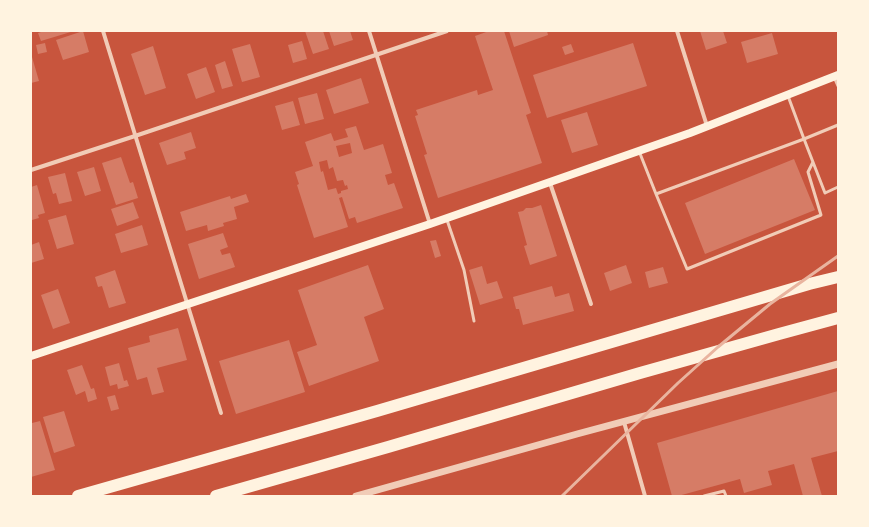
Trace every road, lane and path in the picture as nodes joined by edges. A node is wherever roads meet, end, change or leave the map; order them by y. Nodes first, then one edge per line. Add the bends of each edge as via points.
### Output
1 (103, 31) edge
2 (369, 31) edge
3 (447, 31) edge
4 (677, 31) edge
5 (376, 55) junction
6 (836, 76) edge
7 (838, 86) edge
8 (788, 95) junction
9 (838, 125) edge
10 (707, 126) junction
11 (135, 136) junction
12 (804, 139) junction
13 (639, 151) junction
14 (813, 162) junction
15 (31, 170) edge
16 (550, 182) junction
17 (838, 187) edge
18 (656, 194) junction
19 (446, 218) junction
20 (430, 224) junction
21 (838, 276) edge
22 (188, 304) junction
23 (591, 304) dead end
24 (838, 318) edge
25 (474, 321) dead end
26 (31, 356) edge
27 (838, 364) edge
28 (221, 413) dead end
29 (624, 422) junction
30 (78, 496) edge
31 (216, 496) edge
32 (356, 496) edge
33 (645, 496) edge
34 (704, 496) edge
35 (726, 496) edge

1 - 11 street
2 - 5 street
3 - 5 street
4 - 10 street
5 - 11 street
5 - 20 street
6 - 7 lane
6 - 8 main road
8 - 10 main road
8 - 12 lane
9 - 12 lane
10 - 13 main road
11 - 15 street
11 - 22 street
12 - 14 lane
12 - 18 lane
13 - 16 main road
13 - 18 lane
14 - 17 lane via 825,193
14 - 18 lane via 808,172 821,215 687,269
16 - 19 main road
16 - 23 street
19 - 20 main road
19 - 25 lane via 464,270
20 - 22 main road
21 - 30 highway
22 - 26 main road
22 - 28 street
24 - 31 highway
27 - 29 street
29 - 32 street
29 - 33 street
34 - 35 lane via 724,491

